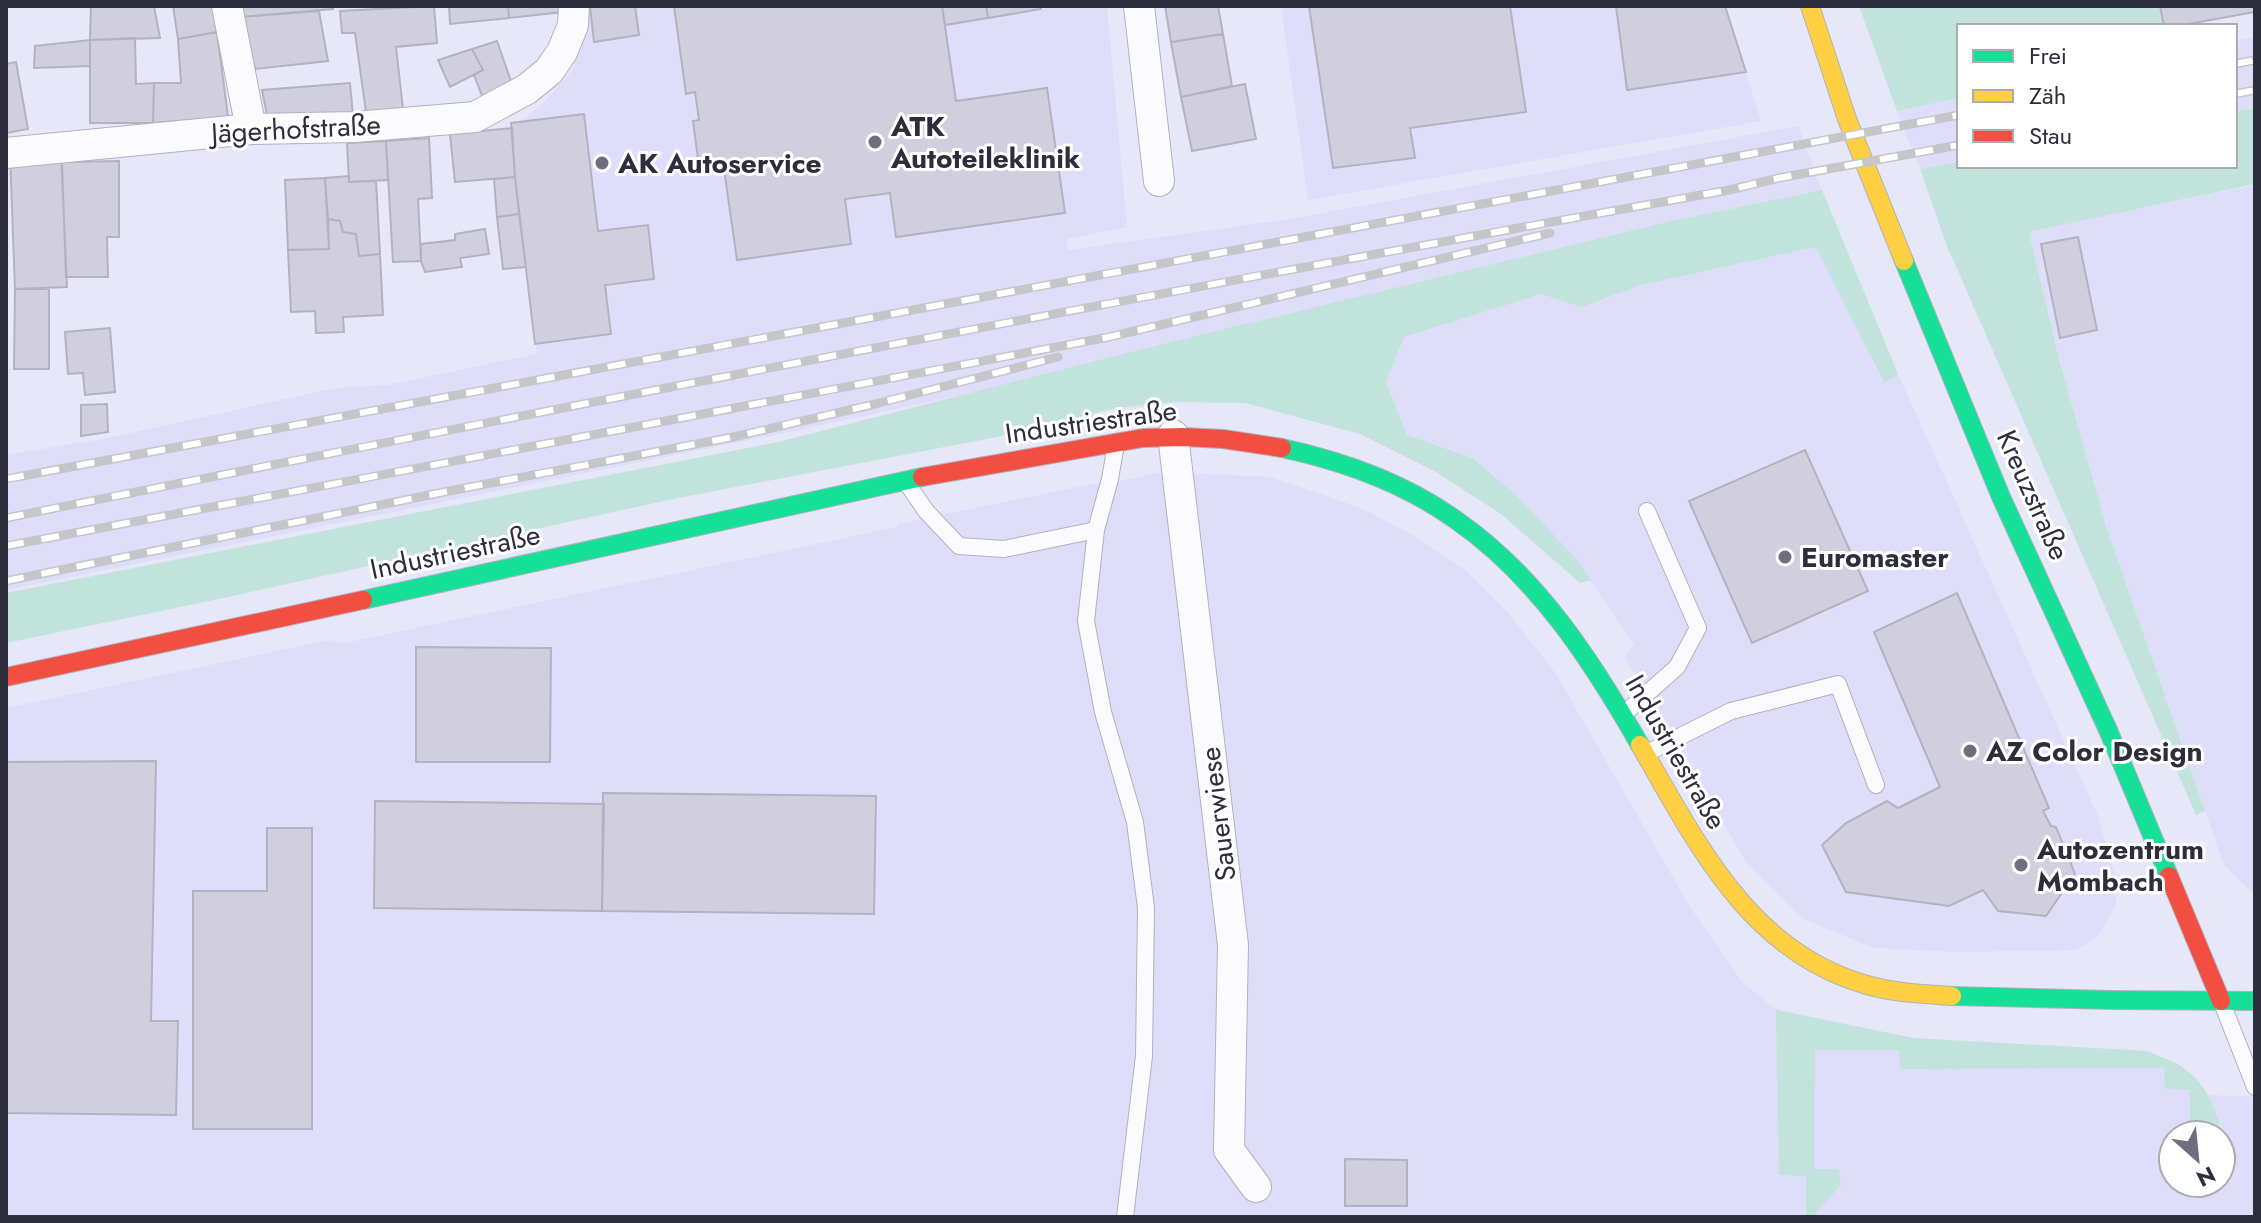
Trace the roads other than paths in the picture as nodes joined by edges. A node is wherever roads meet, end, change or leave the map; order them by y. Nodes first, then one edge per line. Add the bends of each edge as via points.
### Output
1 (227, 6) edge
2 (574, 6) edge
3 (1139, 6) edge
4 (1810, 6) edge
5 (251, 129) junction
6 (6, 153) edge
7 (1159, 181) dead end
8 (1173, 435) junction
9 (1117, 442) junction
10 (905, 480) junction
11 (1647, 511) dead end
12 (1096, 530) junction
13 (6, 677) edge
14 (1623, 715) junction
15 (1646, 754) junction
16 (1876, 785) dead end
17 (2221, 1001) junction
18 (2255, 1001) edge
19 (2255, 1087) edge
20 (1256, 1187) dead end
21 (1125, 1217) edge

1 - 5 street
2 - 5 street, Jägerhofstraße via 573,25 549,71 475,117
3 - 7 street
4 - 17 street, Kreuzstraße via 1866,168 1995,483 2108,730
5 - 6 street, Jägerhofstraße
8 - 9 street, Industriestraße
8 - 14 street, Industriestraße via 1248,442 1335,461 1450,515 1535,591 1571,634
8 - 20 street, Sauerwiese via 1233,945 1229,1150
9 - 10 street, Industriestraße
9 - 12 lane
10 - 12 lane via 959,546 1004,549
10 - 13 street, Industriestraße
11 - 14 lane via 1698,628 1677,667
12 - 21 lane via 1086,621 1103,712 1135,822 1146,908 1144,1056
14 - 15 street, Industriestraße
15 - 16 lane via 1731,711 1838,684
15 - 17 street, Industriestraße via 1728,888 1775,937 1834,973 1873,987 1927,993
17 - 18 street, Industriestraße
17 - 19 lane

